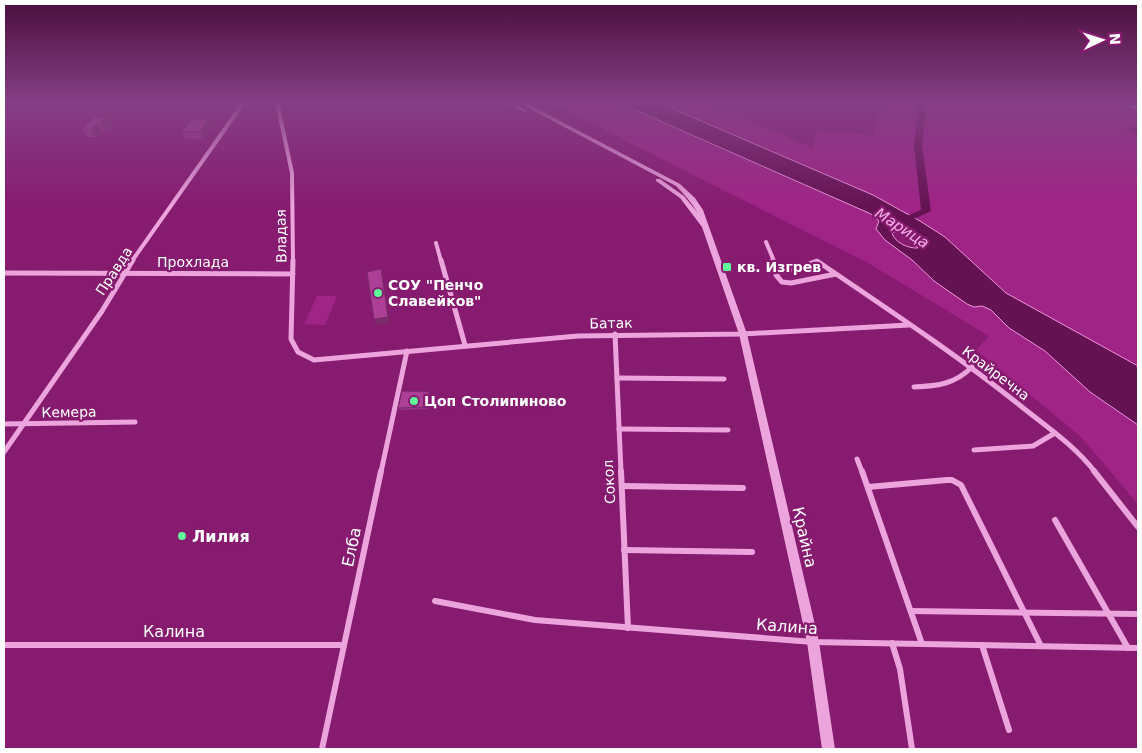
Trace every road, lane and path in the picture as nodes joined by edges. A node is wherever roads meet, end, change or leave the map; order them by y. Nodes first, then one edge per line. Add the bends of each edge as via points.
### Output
1 (219, 137) edge
2 (284, 137) edge
3 (575, 137) edge
4 (588, 137) edge
5 (706, 229) junction
6 (766, 242) dead end
7 (436, 243) dead end
8 (778, 272) junction
9 (4, 273) edge
10 (124, 273) junction
11 (293, 274) junction
12 (836, 274) junction
13 (909, 325) junction
14 (615, 334) junction
15 (743, 334) junction
16 (465, 346) junction
17 (407, 351) junction
18 (314, 360) joint
19 (972, 367) junction
20 (617, 378) junction
21 (724, 379) dead end
22 (914, 387) dead end
23 (135, 422) dead end
24 (23, 423) junction
25 (4, 424) edge
26 (619, 429) junction
27 (728, 430) dead end
28 (1055, 433) junction
29 (974, 450) dead end
30 (4, 452) edge
31 (857, 459) dead end
32 (622, 486) junction
33 (868, 487) junction
34 (743, 488) dead end
35 (1055, 520) dead end
36 (1138, 528) edge
37 (624, 550) junction
38 (752, 552) dead end
39 (435, 601) dead end
40 (911, 611) junction
41 (1024, 613) junction
42 (1108, 613) junction
43 (1138, 614) edge
44 (628, 628) junction
45 (813, 642) junction
46 (892, 643) junction
47 (922, 644) junction
48 (4, 645) edge
49 (344, 645) junction
50 (982, 645) junction
51 (1041, 646) junction
52 (1128, 648) junction
53 (1138, 648) edge
54 (1009, 730) dead end
55 (322, 749) edge
56 (829, 749) edge
57 (912, 749) edge

1 - 10 street, Правда
2 - 11 street, Владая via 292,173
3 - 5 street via 666,185 682,197
4 - 5 street via 678,184 703,214
5 - 15 street
6 - 8 street
7 - 16 street
8 - 12 street, Крайречна via 817,261
8 - 12 street via 779,280 791,283
9 - 10 street, Прохлада
10 - 11 street, Прохлада
10 - 24 street, Правда via 102,311
11 - 18 street, Владая via 291,339 298,352
12 - 13 street, Крайречна
13 - 15 street, Батак
13 - 19 street, Крайречна
14 - 15 street, Батак
14 - 16 street, Батак
14 - 20 street, Сокол
15 - 45 street, Крайна
16 - 17 street, Батак
17 - 18 street, Батак
17 - 49 street, Елба
19 - 22 street via 962,378 944,385
19 - 28 street, Крайречна
20 - 21 street
20 - 26 street, Сокол
23 - 24 street, Кемера
24 - 25 street, Кемера
24 - 30 street, Правда
26 - 27 street
26 - 32 street, Сокол
28 - 29 street via 1033,446
28 - 36 street, Крайречна via 1085,459
31 - 33 street
32 - 34 street
32 - 37 street, Сокол
33 - 40 street
33 - 41 street via 947,480 961,485
35 - 42 street
37 - 38 street
37 - 44 street, Сокол
39 - 44 street, Калина via 536,620
40 - 41 street
40 - 47 street
41 - 42 street
41 - 51 street
42 - 43 street
42 - 52 street
44 - 45 street, Калина
45 - 46 street, Калина
45 - 56 street, Крайна
46 - 47 street, Калина
46 - 57 street via 900,669
47 - 50 street, Калина
48 - 49 street, Калина
49 - 55 street, Елба
50 - 51 street, Калина
50 - 54 street
51 - 52 street, Калина
52 - 53 street, Калина

